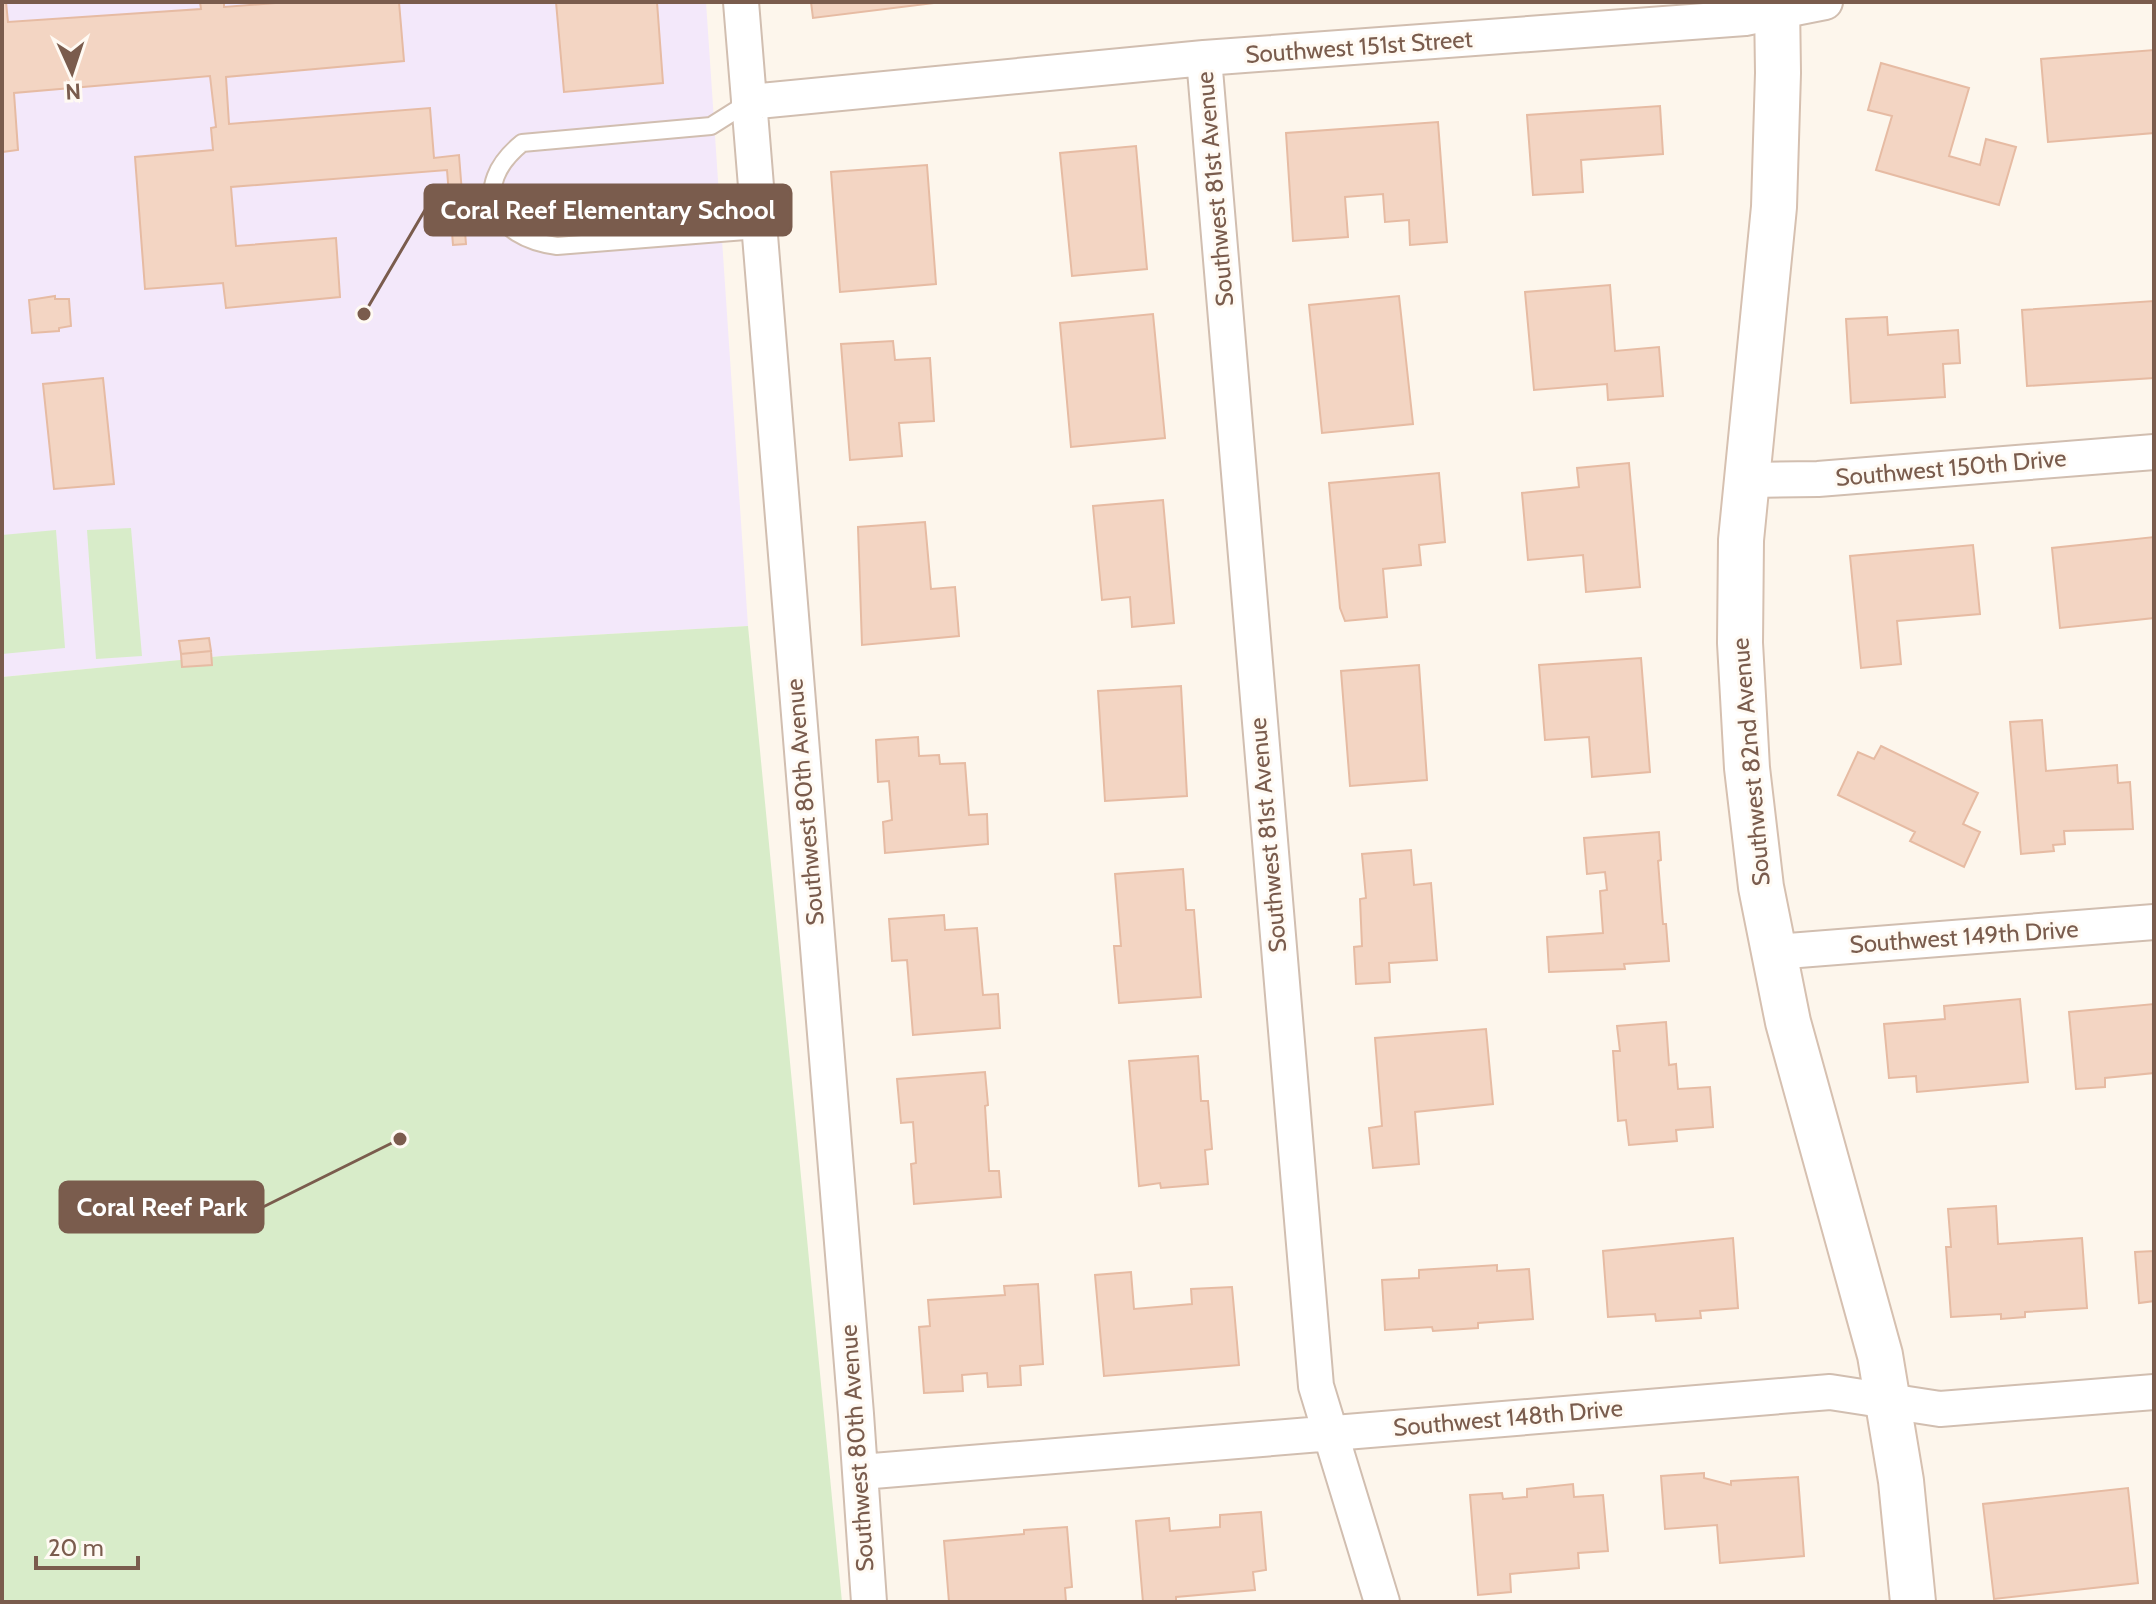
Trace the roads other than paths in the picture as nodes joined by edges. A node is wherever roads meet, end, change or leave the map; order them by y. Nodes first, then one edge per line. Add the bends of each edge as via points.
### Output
1 (741, 2) edge
2 (1825, 2) edge
3 (1778, 8) edge
4 (1204, 58) junction
5 (749, 102) junction
6 (758, 230) junction
7 (2154, 452) edge
8 (1748, 480) junction
9 (2154, 922) edge
10 (1774, 952) junction
11 (2154, 1392) edge
12 (1888, 1401) junction
13 (1328, 1432) junction
14 (861, 1472) junction
15 (869, 1602) edge
16 (1382, 1602) edge
17 (1913, 1602) edge

1 - 5 street, Southwest 80th Avenue
2 - 3 street, Southwest 151st Street
3 - 4 street, Southwest 151st Street via 1745,18
3 - 8 street, Southwest 82nd Avenue via 1774,207
4 - 5 street, Southwest 151st Street
4 - 13 street, Southwest 81st Avenue via 1316,1386
5 - 6 street, Southwest 80th Avenue
5 - 6 lane via 711,126 522,143 502,163 492,192 499,216 514,233 535,243 557,246
6 - 14 street, Southwest 80th Avenue
7 - 8 street, Southwest 150th Drive
8 - 10 street, Southwest 82nd Avenue via 1741,540 1742,691 1752,825
9 - 10 street, Southwest 149th Drive
10 - 12 street, Southwest 82nd Avenue
11 - 12 street, Southwest 148th Drive via 1940,1409
12 - 13 street, Southwest 148th Drive via 1830,1392
12 - 17 street, Southwest 82nd Avenue
13 - 14 street, Southwest 148th Drive
13 - 16 street, Southwest 81st Avenue
14 - 15 street, Southwest 80th Avenue

